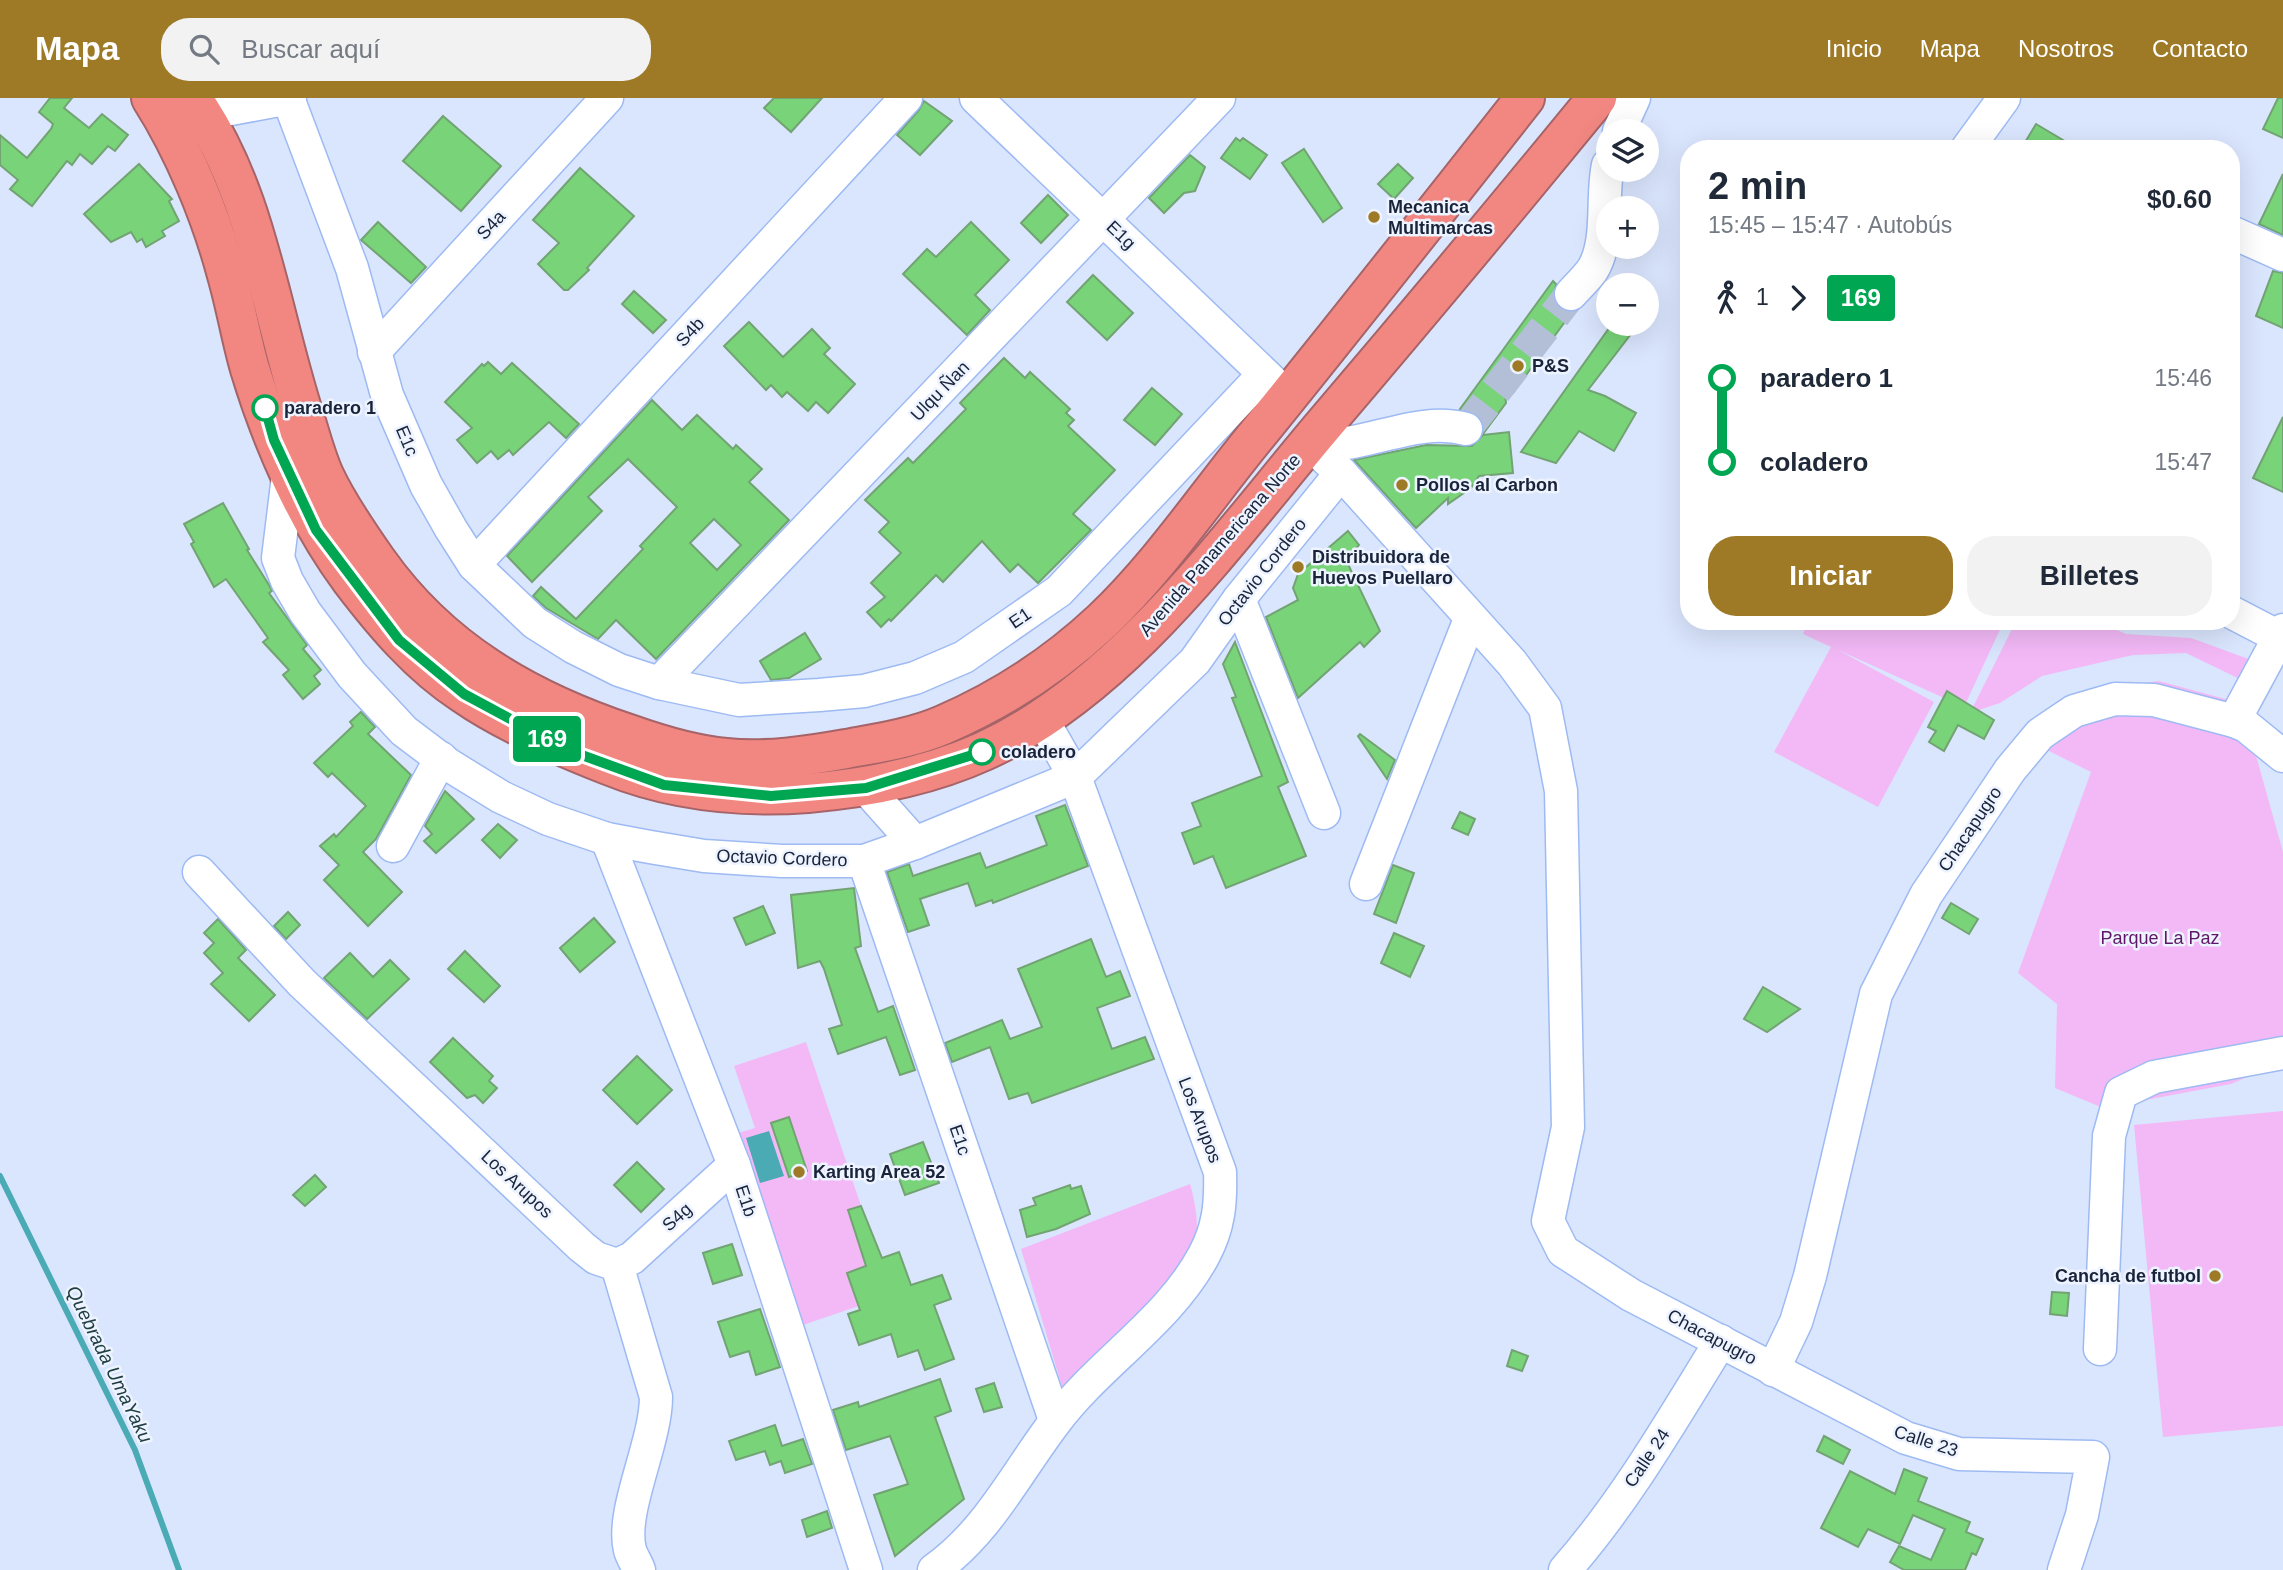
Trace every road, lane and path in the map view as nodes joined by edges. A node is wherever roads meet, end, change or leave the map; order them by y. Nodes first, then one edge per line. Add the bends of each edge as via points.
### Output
1 (151, 98) edge
2 (289, 98) edge
3 (607, 98) edge
4 (906, 98) edge
5 (976, 98) edge
6 (1219, 98) edge
7 (1525, 98) edge
8 (1597, 98) edge
9 (1634, 98) edge
10 (2004, 98) edge
11 (198, 106) edge
12 (1624, 119) edge
13 (1974, 140) edge
14 (1604, 182) edge
15 (1105, 219) junction
16 (2240, 236) edge
17 (2283, 256) edge
18 (1571, 294) tunnel mouth
19 (374, 352) junction
20 (1277, 386) junction
21 (1466, 429) dead end
22 (1308, 443) junction
23 (289, 468) junction
24 (1341, 473) junction
25 (474, 565) junction
26 (1239, 599) junction
27 (2240, 616) edge
28 (1470, 619) junction
29 (2282, 635) edge
30 (659, 683) junction
31 (1042, 719) junction
32 (2234, 721) junction
33 (2283, 756) edge
34 (441, 758) junction
35 (1075, 777) junction
36 (866, 788) junction
37 (1324, 813) dead end
38 (607, 839) junction
39 (915, 843) junction
40 (393, 846) dead end
41 (864, 860) junction
42 (199, 872) dead end
43 (1366, 884) dead end
44 (2283, 1053) edge
45 (734, 1165) junction
46 (617, 1265) junction
47 (1721, 1341) junction
48 (2100, 1349) dead end
49 (1773, 1370) junction
50 (1055, 1420) junction
51 (639, 1570) edge
52 (866, 1570) edge
53 (934, 1570) edge
54 (1565, 1570) edge
55 (2064, 1570) edge

1 - 23 highway, Avenida Panamericana Norte via 196,190 227,273 252,375 274,440
2 - 11 street
2 - 19 street, E1c via 352,268
3 - 19 street, S4a
4 - 25 street, S4b
5 - 15 street, E1g
6 - 15 street, Ulqu Ñan
7 - 20 highway
8 - 22 highway, Avenida Panamericana Norte
9 - 12 street
10 - 13 street
11 - 20 highway via 220,143 247,209 282,346 323,473 381,566 443,632 518,689 589,721 664,746 729,758 807,756 918,733 989,701 1046,667 1103,620
14 - 18 street via 1602,238 1594,267
15 - 20 street, E1g
15 - 30 street, Ulqu Ñan
16 - 17 street
19 - 25 street, E1c via 387,395 426,485
20 - 30 street, E1 via 1059,591 964,657 915,678 864,691 807,696 739,700
21 - 22 street via 1448,424 1398,430 1350,443
22 - 24 street, Chacapugro
22 - 31 highway, Avenida Panamericana Norte via 1151,627 1080,692
23 - 34 street, Octavio Cordero via 278,558 287,580 304,612 352,675 404,731
23 - 36 highway, Avenida Panamericana Norte via 316,530 353,582 399,640 464,694 568,750 664,785 771,796
24 - 26 street, Octavio Cordero
24 - 28 street, Chacapugro
25 - 30 street, E1c via 535,623 573,648
26 - 35 street, Octavio Cordero via 1195,662
26 - 37 street
27 - 29 street
28 - 43 street
28 - 47 street, Chacapugro via 1545,708 1560,791 1568,1127 1548,1221 1563,1251 1631,1295
29 - 32 street
31 - 35 street, Los Arupos
31 - 36 highway, Avenida Panamericana Norte via 982,752
32 - 33 street
32 - 49 street, Chacapugro via 2154,701 2115,699 2074,711 2040,734 2010,770 1926,895 1876,994 1810,1276 1796,1322
34 - 38 street, Octavio Cordero via 501,797
34 - 40 street
35 - 39 street, Octavio Cordero
35 - 50 street, Los Arupos via 1220,1172 1221,1212 1204,1255 1176,1294
36 - 39 street
38 - 41 street, Octavio Cordero via 704,856
38 - 45 street, E1b
39 - 41 street, Octavio Cordero
41 - 50 street, E1c
42 - 46 street, Los Arupos via 312,992 583,1247 596,1258
44 - 48 street via 2154,1077 2121,1093 2109,1136
45 - 46 street, S4g via 632,1258
45 - 52 street, E1b
46 - 51 street via 656,1397 656,1418 628,1526 630,1551
47 - 49 street, Chacapugro
47 - 54 street, Calle 24 via 1586,1547
49 - 55 street, Calle 23 via 1906,1438 1959,1454 2093,1457
50 - 53 street, Los Arupos via 1006,1496 953,1557

